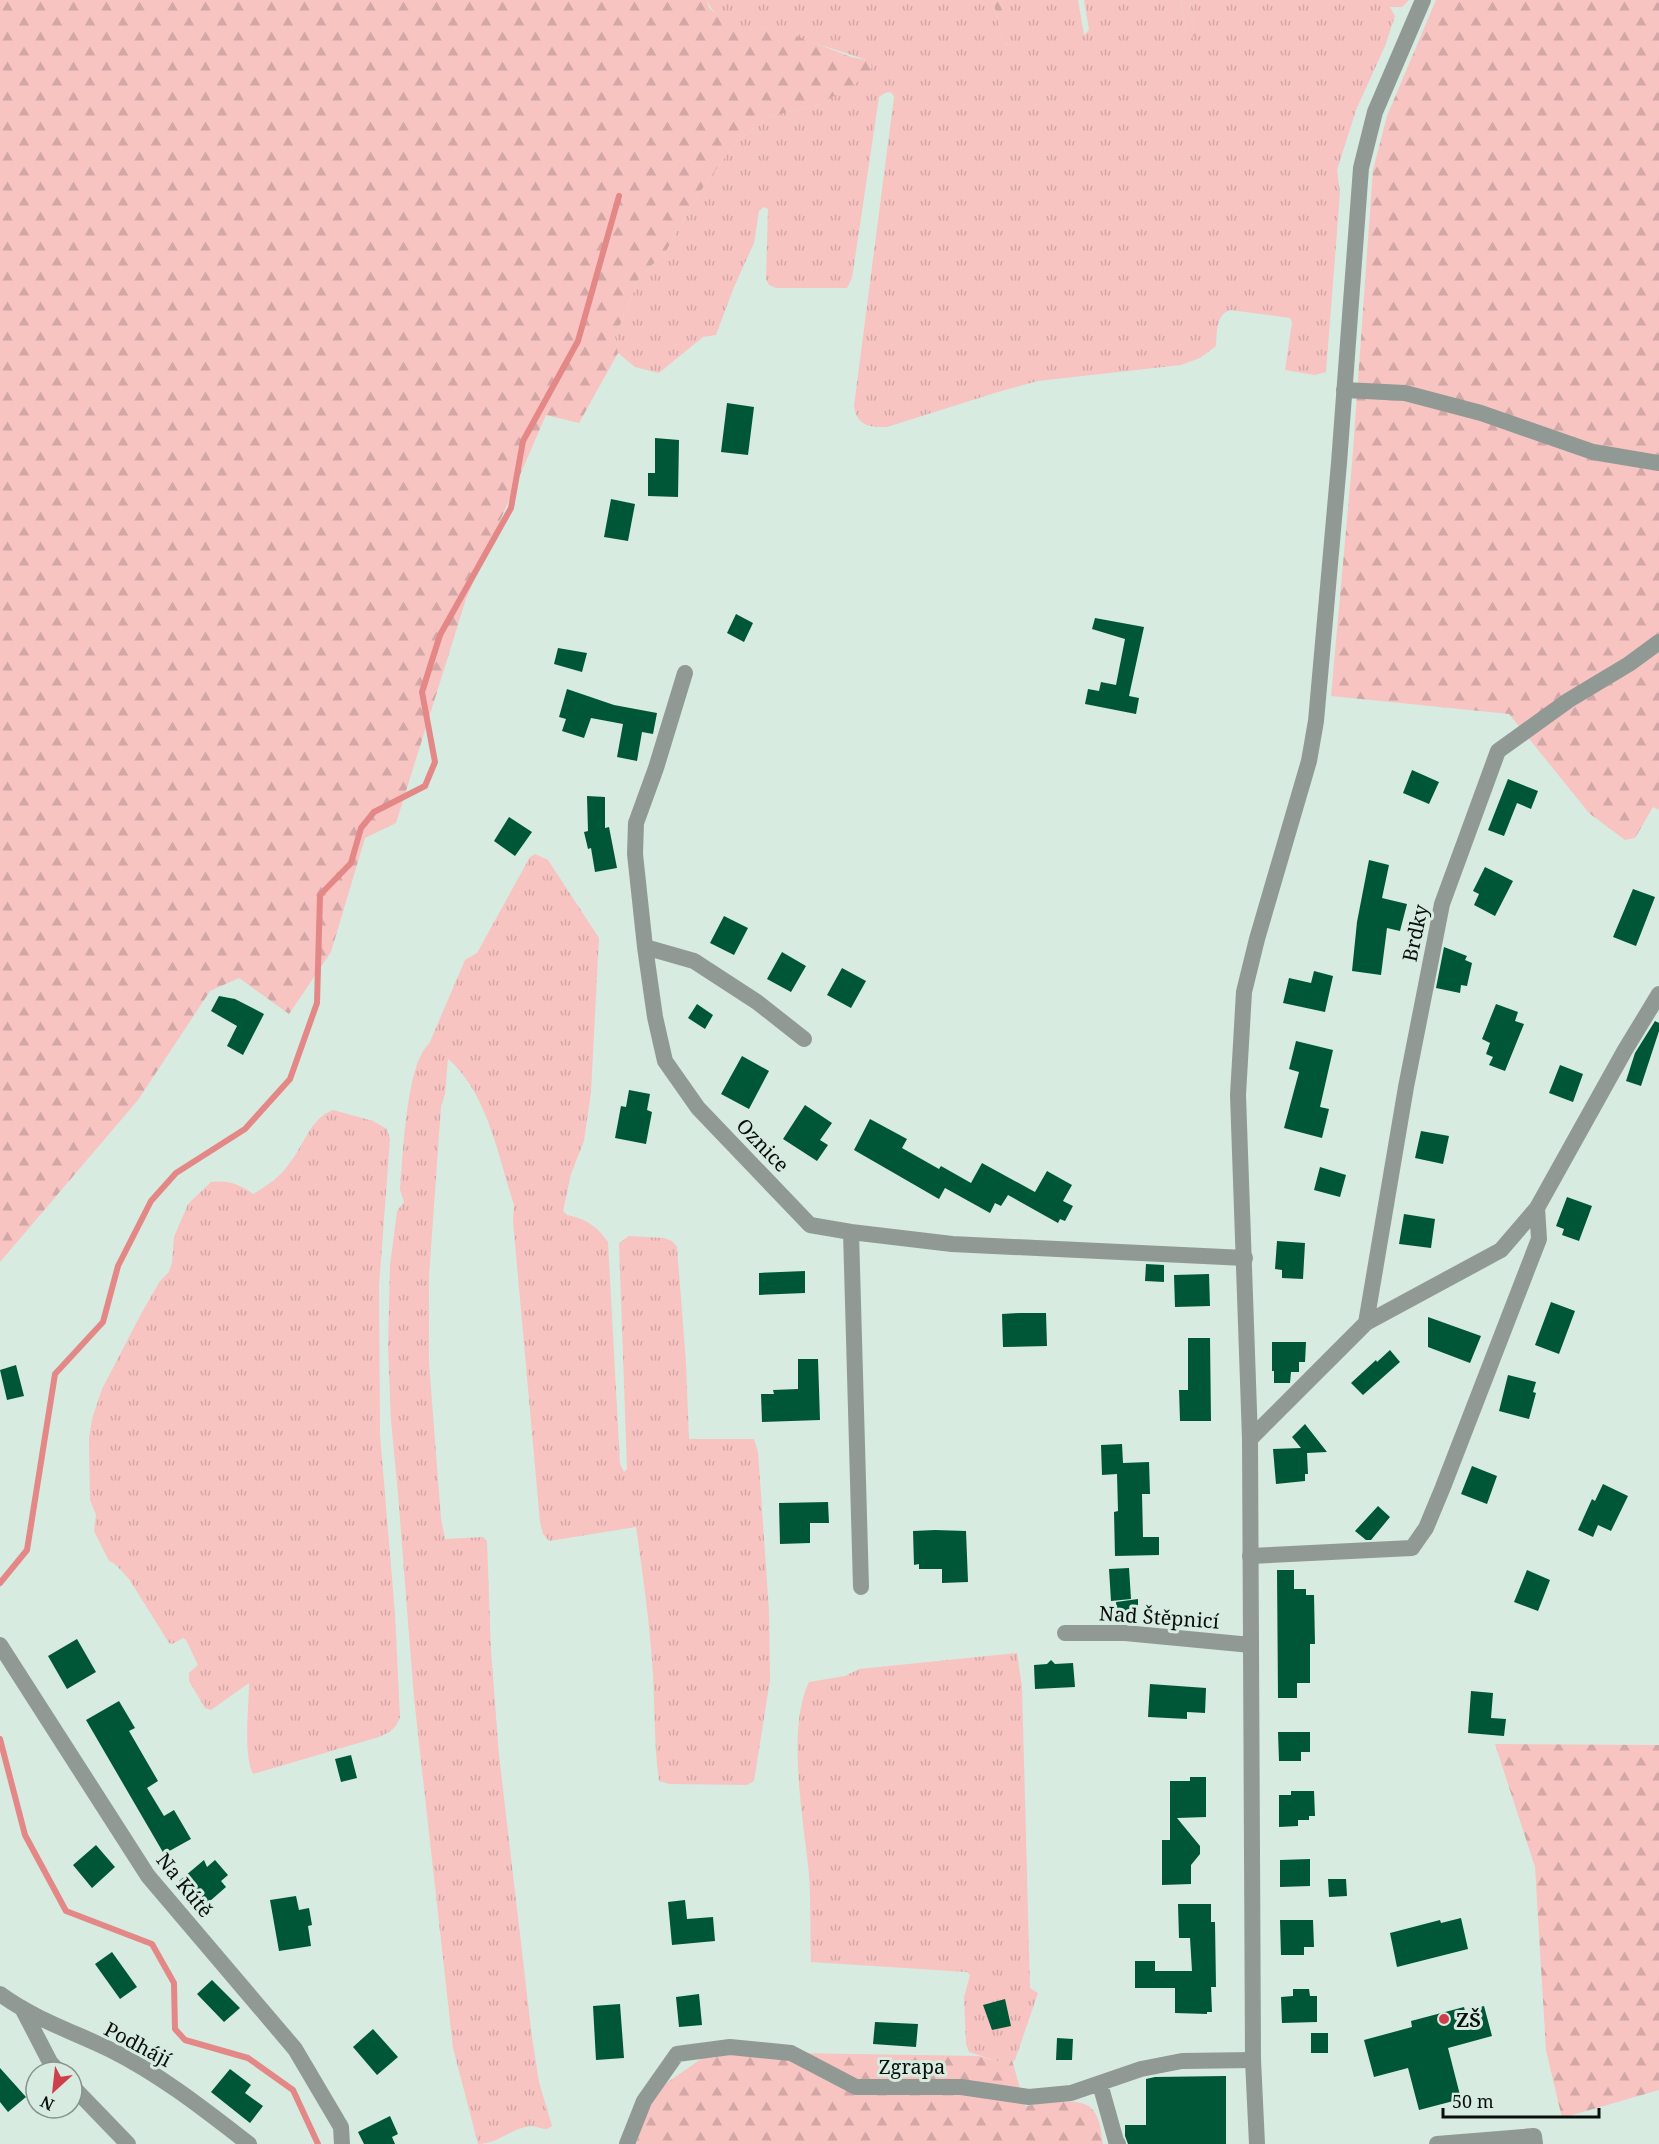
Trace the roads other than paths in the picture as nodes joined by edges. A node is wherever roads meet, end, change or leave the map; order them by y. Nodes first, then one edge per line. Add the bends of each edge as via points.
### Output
1 (1423, 0) edge
2 (1344, 390) junction
3 (1659, 463) edge
4 (1659, 642) edge
5 (685, 673) dead end
6 (645, 947) junction
7 (1659, 994) edge
8 (804, 1040) dead end
9 (1537, 1208) junction
10 (851, 1232) junction
11 (1245, 1258) junction
12 (1366, 1323) junction
13 (1250, 1439) junction
14 (1250, 1556) junction
15 (861, 1587) dead end
16 (1065, 1633) dead end
17 (0, 1645) edge
18 (1251, 1645) junction
19 (0, 1994) edge
20 (22, 2007) junction
21 (49, 2060) edge
22 (1253, 2060) junction
23 (1100, 2084) junction
24 (84, 2098) edge
25 (128, 2144) edge
26 (249, 2144) edge
27 (342, 2144) edge
28 (627, 2144) edge
29 (1118, 2144) edge
30 (1257, 2144) edge
31 (1437, 2144) edge
32 (1534, 2144) edge

1 - 2 street via 1375,112 1361,168
2 - 3 street via 1405,393 1481,413 1593,452
2 - 11 street via 1316,721 1309,761 1244,992 1239,1095
4 - 12 street, Brdky via 1498,751 1442,904
5 - 6 street, Oznice via 636,823 635,854
6 - 8 street via 694,961 757,1002
6 - 10 street, Oznice via 665,1061 698,1108 810,1225
7 - 9 street
9 - 12 street via 1501,1250
9 - 14 street via 1539,1239 1443,1487 1426,1528 1412,1548
10 - 11 street, Oznice via 952,1244
10 - 15 street
11 - 13 street
12 - 13 street
13 - 14 street
14 - 18 street
16 - 18 street, Nad Štěpnicí via 1125,1633
17 - 27 street, Na Kútě via 148,1876 294,2049 341,2127
18 - 22 street
19 - 20 street, Podhájí
20 - 21 street
20 - 26 street, Podhájí via 159,2078
22 - 23 street, Zgrapa via 1182,2061 1141,2069
22 - 30 street
23 - 28 street, Zgrapa via 1071,2093 1029,2097 961,2088 856,2087 790,2053 730,2047 698,2051 677,2054 644,2101
23 - 29 street
24 - 25 street
31 - 32 street via 1534,2136

